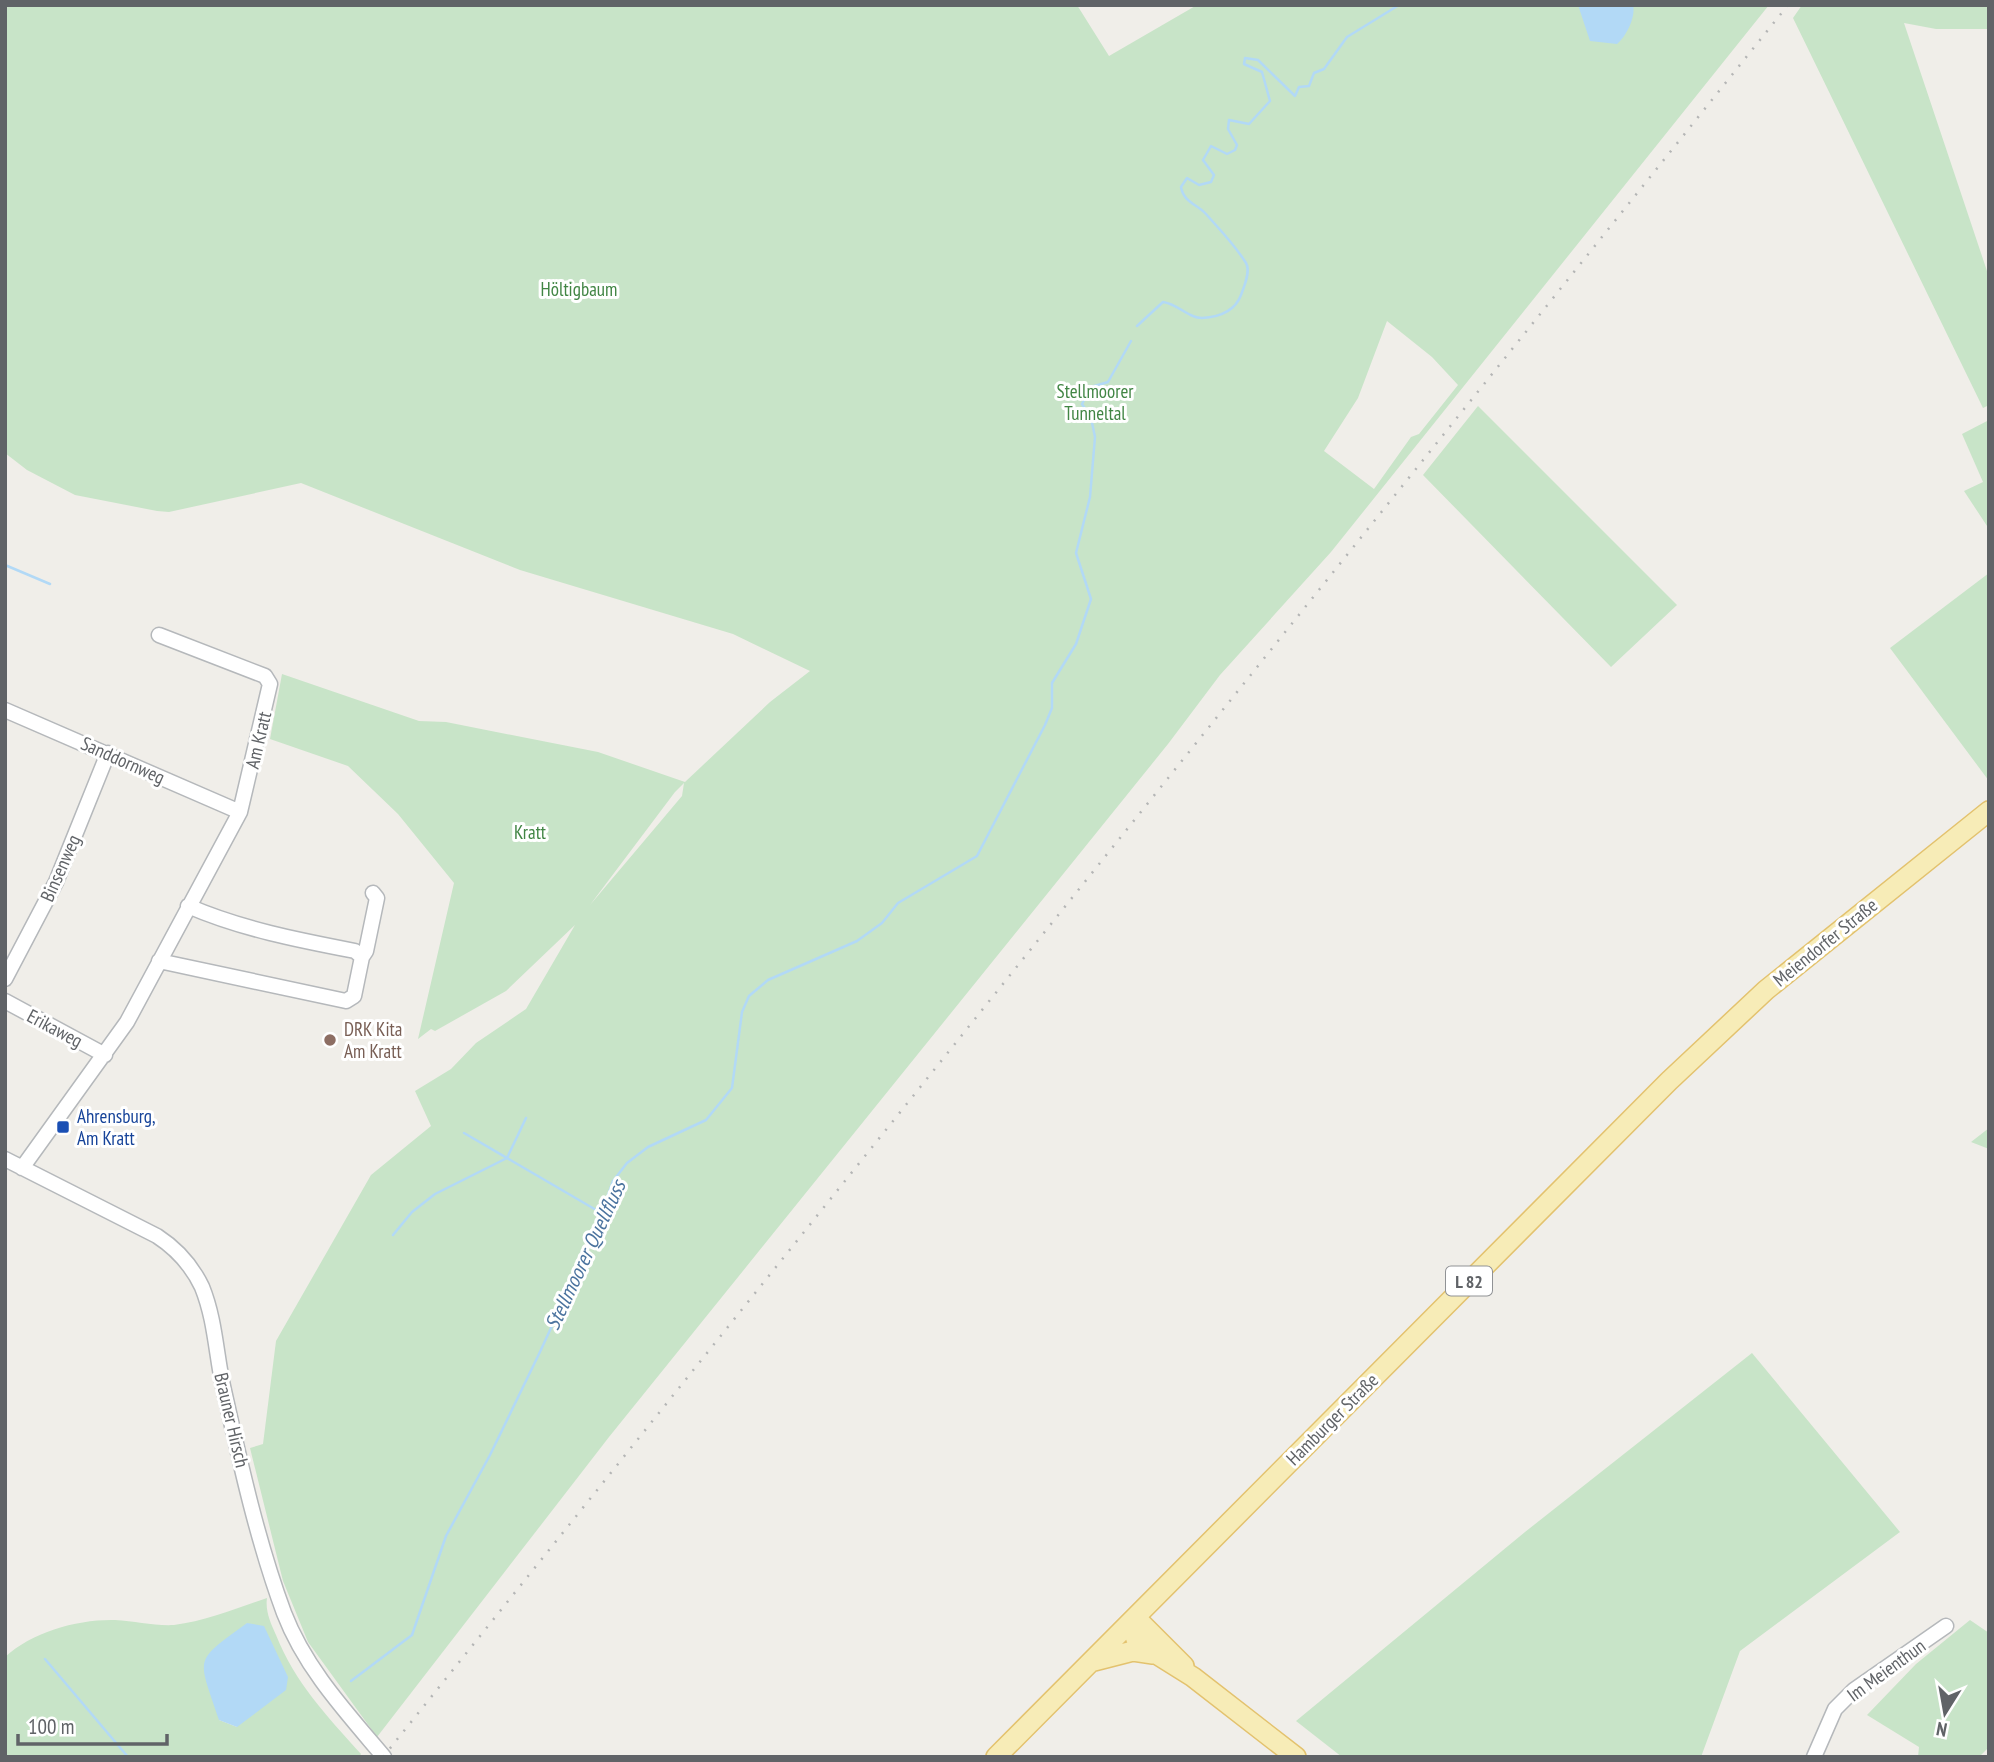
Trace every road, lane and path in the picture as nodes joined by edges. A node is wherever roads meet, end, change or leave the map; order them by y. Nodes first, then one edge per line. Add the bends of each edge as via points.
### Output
1 (159, 635) dead end
2 (5, 710) edge
3 (108, 753) junction
4 (1989, 811) edge
5 (240, 812) junction
6 (373, 893) dead end
7 (188, 906) junction
8 (362, 957) junction
9 (159, 961) junction
10 (5, 979) edge
11 (5, 1001) edge
12 (105, 1055) junction
13 (1669, 1081) joint
14 (5, 1159) edge
15 (22, 1168) junction
16 (1136, 1618) junction
17 (1946, 1626) dead end
18 (1154, 1654) junction
19 (1092, 1662) junction
20 (1192, 1676) junction
21 (384, 1757) edge
22 (996, 1757) edge
23 (1296, 1757) edge
24 (1814, 1757) edge

1 - 5 street, Am Kratt via 252,669 270,684
2 - 3 street, Sanddornweg
3 - 5 street, Sanddornweg
3 - 10 street, Binsenweg via 56,882
4 - 13 main road, Meiendorfer Straße / L 82 via 1777,980
5 - 7 street, Am Kratt
6 - 8 street via 377,898
7 - 8 street via 275,935 355,951
7 - 9 street, Am Kratt
8 - 9 street via 354,996 346,1001
9 - 12 street, Am Kratt
11 - 12 street, Erikaweg
12 - 15 street, Am Kratt
13 - 16 main road, Hamburger Straße / L 82
14 - 15 street, Brauner Hirsch
15 - 21 street, Brauner Hirsch via 157,1236 176,1250 196,1275 209,1306 250,1497 283,1611 315,1671
16 - 18 main road via 1135,1639
16 - 19 main road, Hamburger Straße / L 82
16 - 20 main road
17 - 24 street, Im Meienthun via 1854,1690 1835,1709
18 - 19 main road via 1133,1651
18 - 20 main road
19 - 22 main road, Hamburger Straße / L 82
20 - 23 main road

